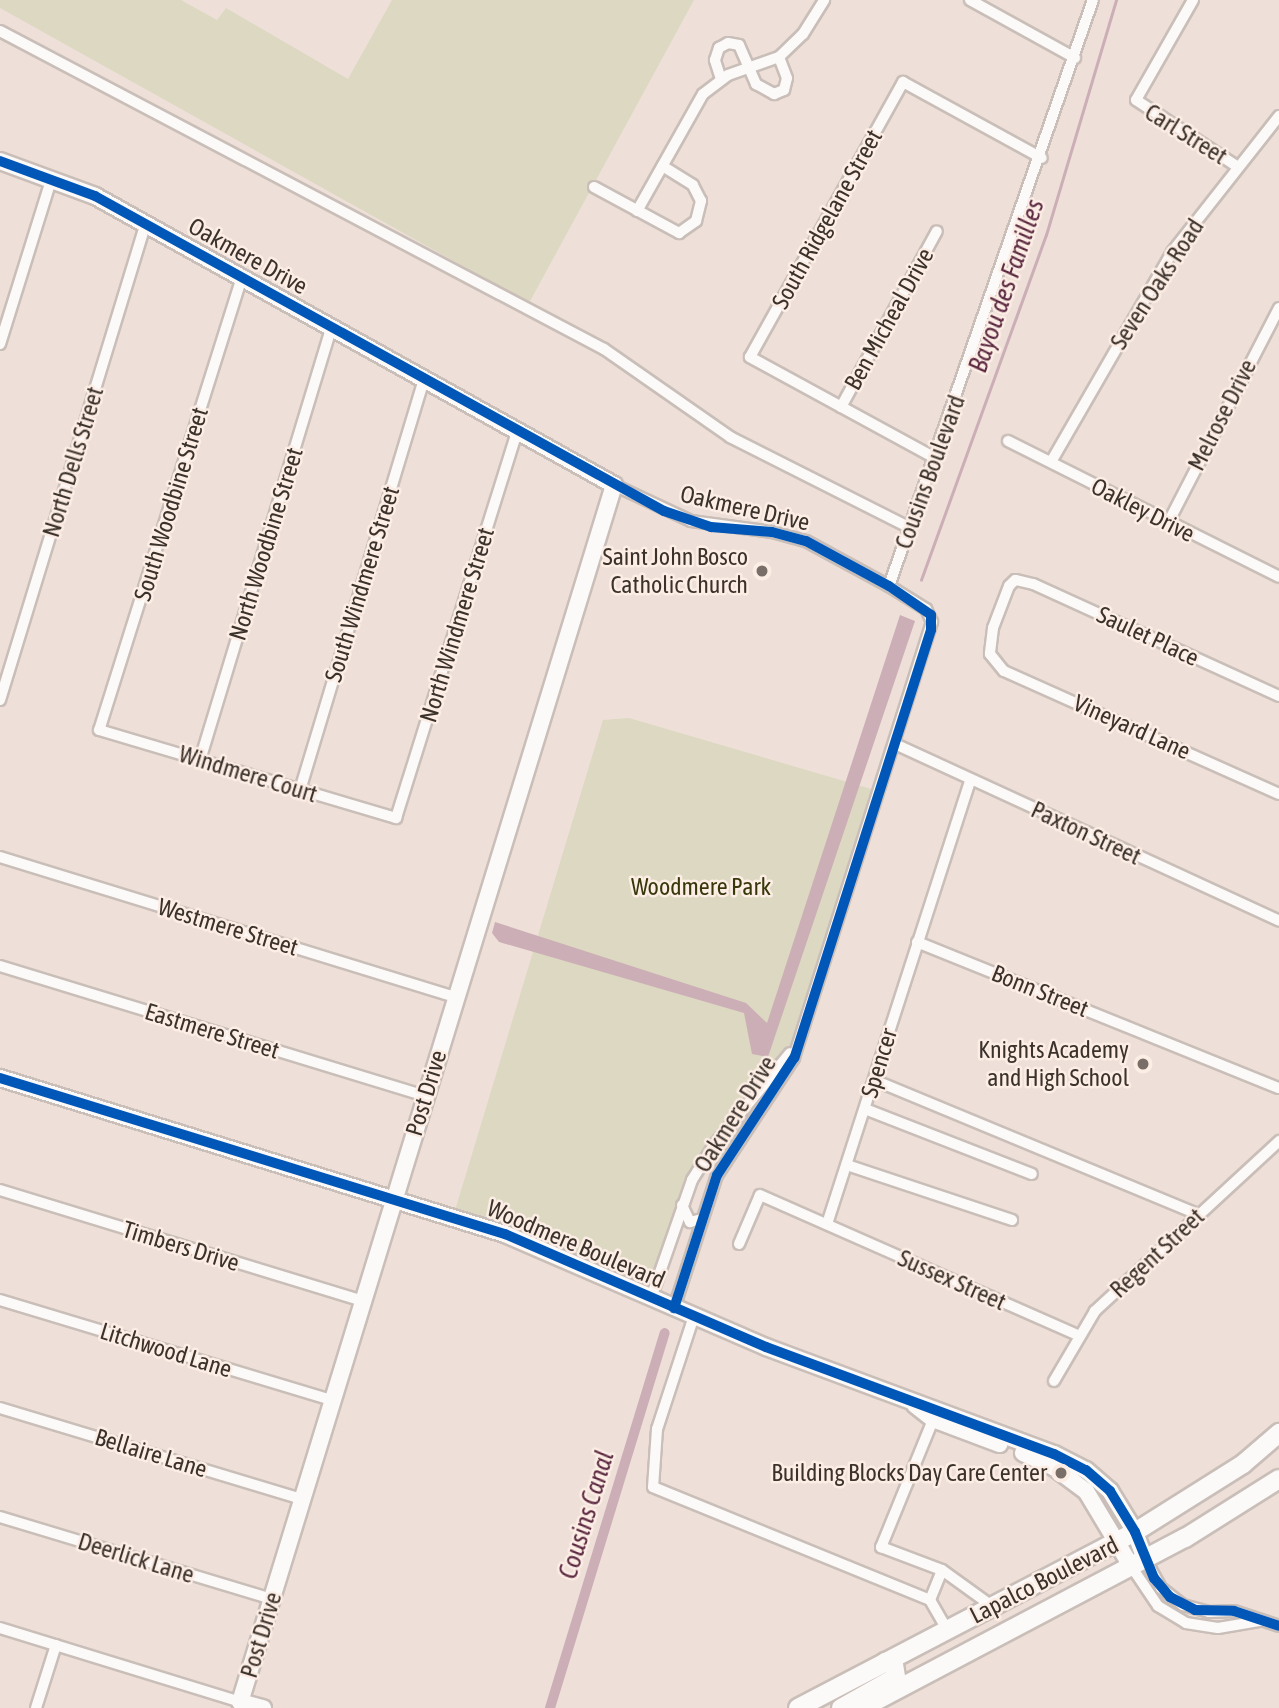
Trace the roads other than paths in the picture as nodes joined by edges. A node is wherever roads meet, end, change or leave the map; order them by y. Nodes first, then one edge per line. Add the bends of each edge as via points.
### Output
1 (824, 0) edge
2 (970, 0) edge
3 (1093, 0) edge
4 (1193, 0) edge
5 (0, 32) edge
6 (779, 57) junction
7 (1075, 58) junction
8 (751, 68) junction
9 (721, 79) junction
10 (1279, 116) edge
11 (1042, 158) junction
12 (0, 161) edge
13 (662, 166) junction
14 (1238, 167) junction
15 (52, 177) junction
16 (594, 187) dead end
17 (637, 211) junction
18 (146, 223) junction
19 (937, 231) dead end
20 (242, 277) junction
21 (1279, 308) edge
22 (331, 328) junction
23 (0, 344) edge
24 (424, 379) junction
25 (841, 407) junction
26 (517, 431) junction
27 (1008, 441) dead end
28 (935, 458) junction
29 (1051, 462) junction
30 (614, 485) junction
31 (1168, 523) junction
32 (910, 528) junction
33 (1278, 574) edge
34 (890, 586) junction
35 (990, 654) joint
36 (1279, 696) edge
37 (0, 700) edge
38 (100, 730) joint
39 (895, 744) junction
40 (200, 760) junction
41 (970, 780) junction
42 (300, 790) junction
43 (1279, 794) edge
44 (396, 818) joint
45 (0, 857) edge
46 (1279, 921) edge
47 (918, 943) junction
48 (0, 966) edge
49 (455, 997) junction
50 (800, 1036) junction
51 (0, 1078) edge
52 (873, 1080) junction
53 (1279, 1088) edge
54 (425, 1096) junction
55 (865, 1109) junction
56 (1279, 1141) edge
57 (847, 1165) junction
58 (1032, 1174) dead end
59 (0, 1190) edge
60 (394, 1198) junction
61 (682, 1205) junction
62 (1198, 1214) junction
63 (702, 1219) junction
64 (1012, 1220) dead end
65 (827, 1224) junction
66 (739, 1244) dead end
67 (651, 1298) junction
68 (0, 1300) edge
69 (363, 1301) junction
70 (674, 1308) junction
71 (694, 1316) junction
72 (1077, 1335) junction
73 (1054, 1381) dead end
74 (332, 1400) junction
75 (0, 1408) edge
76 (935, 1413) junction
77 (1279, 1433) edge
78 (1279, 1479) edge
79 (302, 1499) junction
80 (0, 1517) edge
81 (1135, 1532) junction
82 (1118, 1541) junction
83 (1138, 1563) junction
84 (943, 1570) junction
85 (1023, 1591) junction
86 (272, 1599) junction
87 (930, 1600) junction
88 (992, 1606) junction
89 (1279, 1626) edge
90 (0, 1628) edge
91 (947, 1630) junction
92 (56, 1645) junction
93 (886, 1662) junction
94 (928, 1673) junction
95 (240, 1702) junction
96 (36, 1708) edge
97 (262, 1708) edge
98 (798, 1708) edge
99 (841, 1708) edge
100 (862, 1708) edge

1 - 6 street via 803,34
2 - 7 street
3 - 7 street, Cousins Boulevard
4 - 14 street, Carl Street via 1136,100
5 - 32 street via 604,349 730,437
6 - 8 street
6 - 8 street via 786,78 784,90 774,94 756,84
7 - 11 street, Cousins Boulevard
8 - 9 street
8 - 9 street via 739,46 728,43 719,48 715,60
9 - 13 street via 695,106
10 - 14 street, Seven Oaks Road
11 - 25 street, South Ridgelane Street via 903,82 750,357
11 - 28 street, Cousins Boulevard
12 - 15 street, Oakmere Drive
13 - 17 street
13 - 17 street via 693,185 701,201 696,221 679,233
14 - 29 street, Seven Oaks Road via 1172,252
15 - 18 street, Oakmere Drive
15 - 23 street
16 - 17 street
18 - 20 street, Oakmere Drive
18 - 37 street, North Dells Street
19 - 25 street, Ben Micheal Drive
20 - 22 street, Oakmere Drive
20 - 38 street, South Woodbine Street
21 - 31 street, Melrose Drive
22 - 24 street, Oakmere Drive
22 - 40 street, North Woodbine Street
24 - 26 street, Oakmere Drive
24 - 42 street, South Windmere Street
25 - 28 street
26 - 30 street, Oakmere Drive
26 - 44 street, North Windmere Street
27 - 29 street, Oakley Drive
28 - 32 street, Cousins Boulevard
29 - 31 street, Oakley Drive
30 - 34 street, Oakmere Drive via 691,521 788,535
30 - 49 street, Post Drive
31 - 33 street, Oakley Drive
32 - 34 street, Cousins Boulevard
34 - 39 street, Oakmere Drive via 926,609 932,622
35 - 36 street, Saulet Place via 993,628 1015,580 1033,584
35 - 43 street, Vineyard Lane via 1004,671
38 - 40 street, Windmere Court
39 - 41 street, Paxton Street
39 - 50 street, Oakmere Drive
40 - 42 street, Windmere Court
41 - 46 street, Paxton Street
41 - 47 street, Spencer
42 - 44 street, Windmere Court
45 - 49 street, Westmere Street
47 - 52 street, Spencer
47 - 53 street, Bonn Street
48 - 54 street, Eastmere Street
49 - 54 street, Post Drive
50 - 61 street, Oakmere Drive via 766,1088 702,1163
50 - 63 street, Oakmere Drive via 788,1069 727,1157
51 - 60 street, Woodmere Boulevard
52 - 55 street, Spencer
52 - 62 street
54 - 60 street, Post Drive
55 - 57 street, Spencer
55 - 58 street
56 - 62 street, Regent Street
57 - 64 street
57 - 65 street, Spencer
59 - 69 street, Timbers Drive
60 - 67 street, Woodmere Boulevard via 505,1234
60 - 69 street, Post Drive
61 - 63 street via 690,1222
61 - 67 street, Oakmere Drive
62 - 72 street, Regent Street via 1095,1311
63 - 70 street, Oakmere Drive
65 - 66 street via 760,1195
65 - 72 street, Sussex Street
67 - 70 street, Woodmere Boulevard
68 - 74 street, Litchwood Lane
69 - 74 street, Post Drive
70 - 71 street, Woodmere Boulevard
71 - 76 street, Woodmere Boulevard
71 - 87 street via 657,1429 653,1487
72 - 73 street, Regent Street
74 - 79 street, Post Drive
75 - 79 street, Bellaire Lane
76 - 81 street, Woodmere Boulevard via 1086,1470 1110,1491
76 - 82 street, Woodmere Boulevard via 1068,1476 1094,1500
76 - 84 street via 881,1547
77 - 81 main road, Lapalco Boulevard via 1243,1464
78 - 83 main road, Lapalco Boulevard
79 - 86 street, Post Drive
80 - 86 street, Deerlick Lane
81 - 82 main road, Lapalco Boulevard
81 - 83 street, Woodmere Boulevard
82 - 83 street, Woodmere Boulevard
82 - 85 main road, Lapalco Boulevard
83 - 89 street via 1158,1606 1186,1623 1219,1628 1260,1621
83 - 94 main road, Lapalco Boulevard
84 - 87 street
84 - 88 street
85 - 88 main road, Lapalco Boulevard
85 - 94 main road via 993,1614 925,1648 919,1662
86 - 95 street, Post Drive
87 - 91 street
88 - 91 main road, Lapalco Boulevard
90 - 92 street
91 - 93 main road, Lapalco Boulevard
92 - 95 street
92 - 96 street
93 - 98 main road, Lapalco Boulevard
93 - 99 main road via 894,1665 897,1677
94 - 100 main road, Lapalco Boulevard
95 - 97 street

